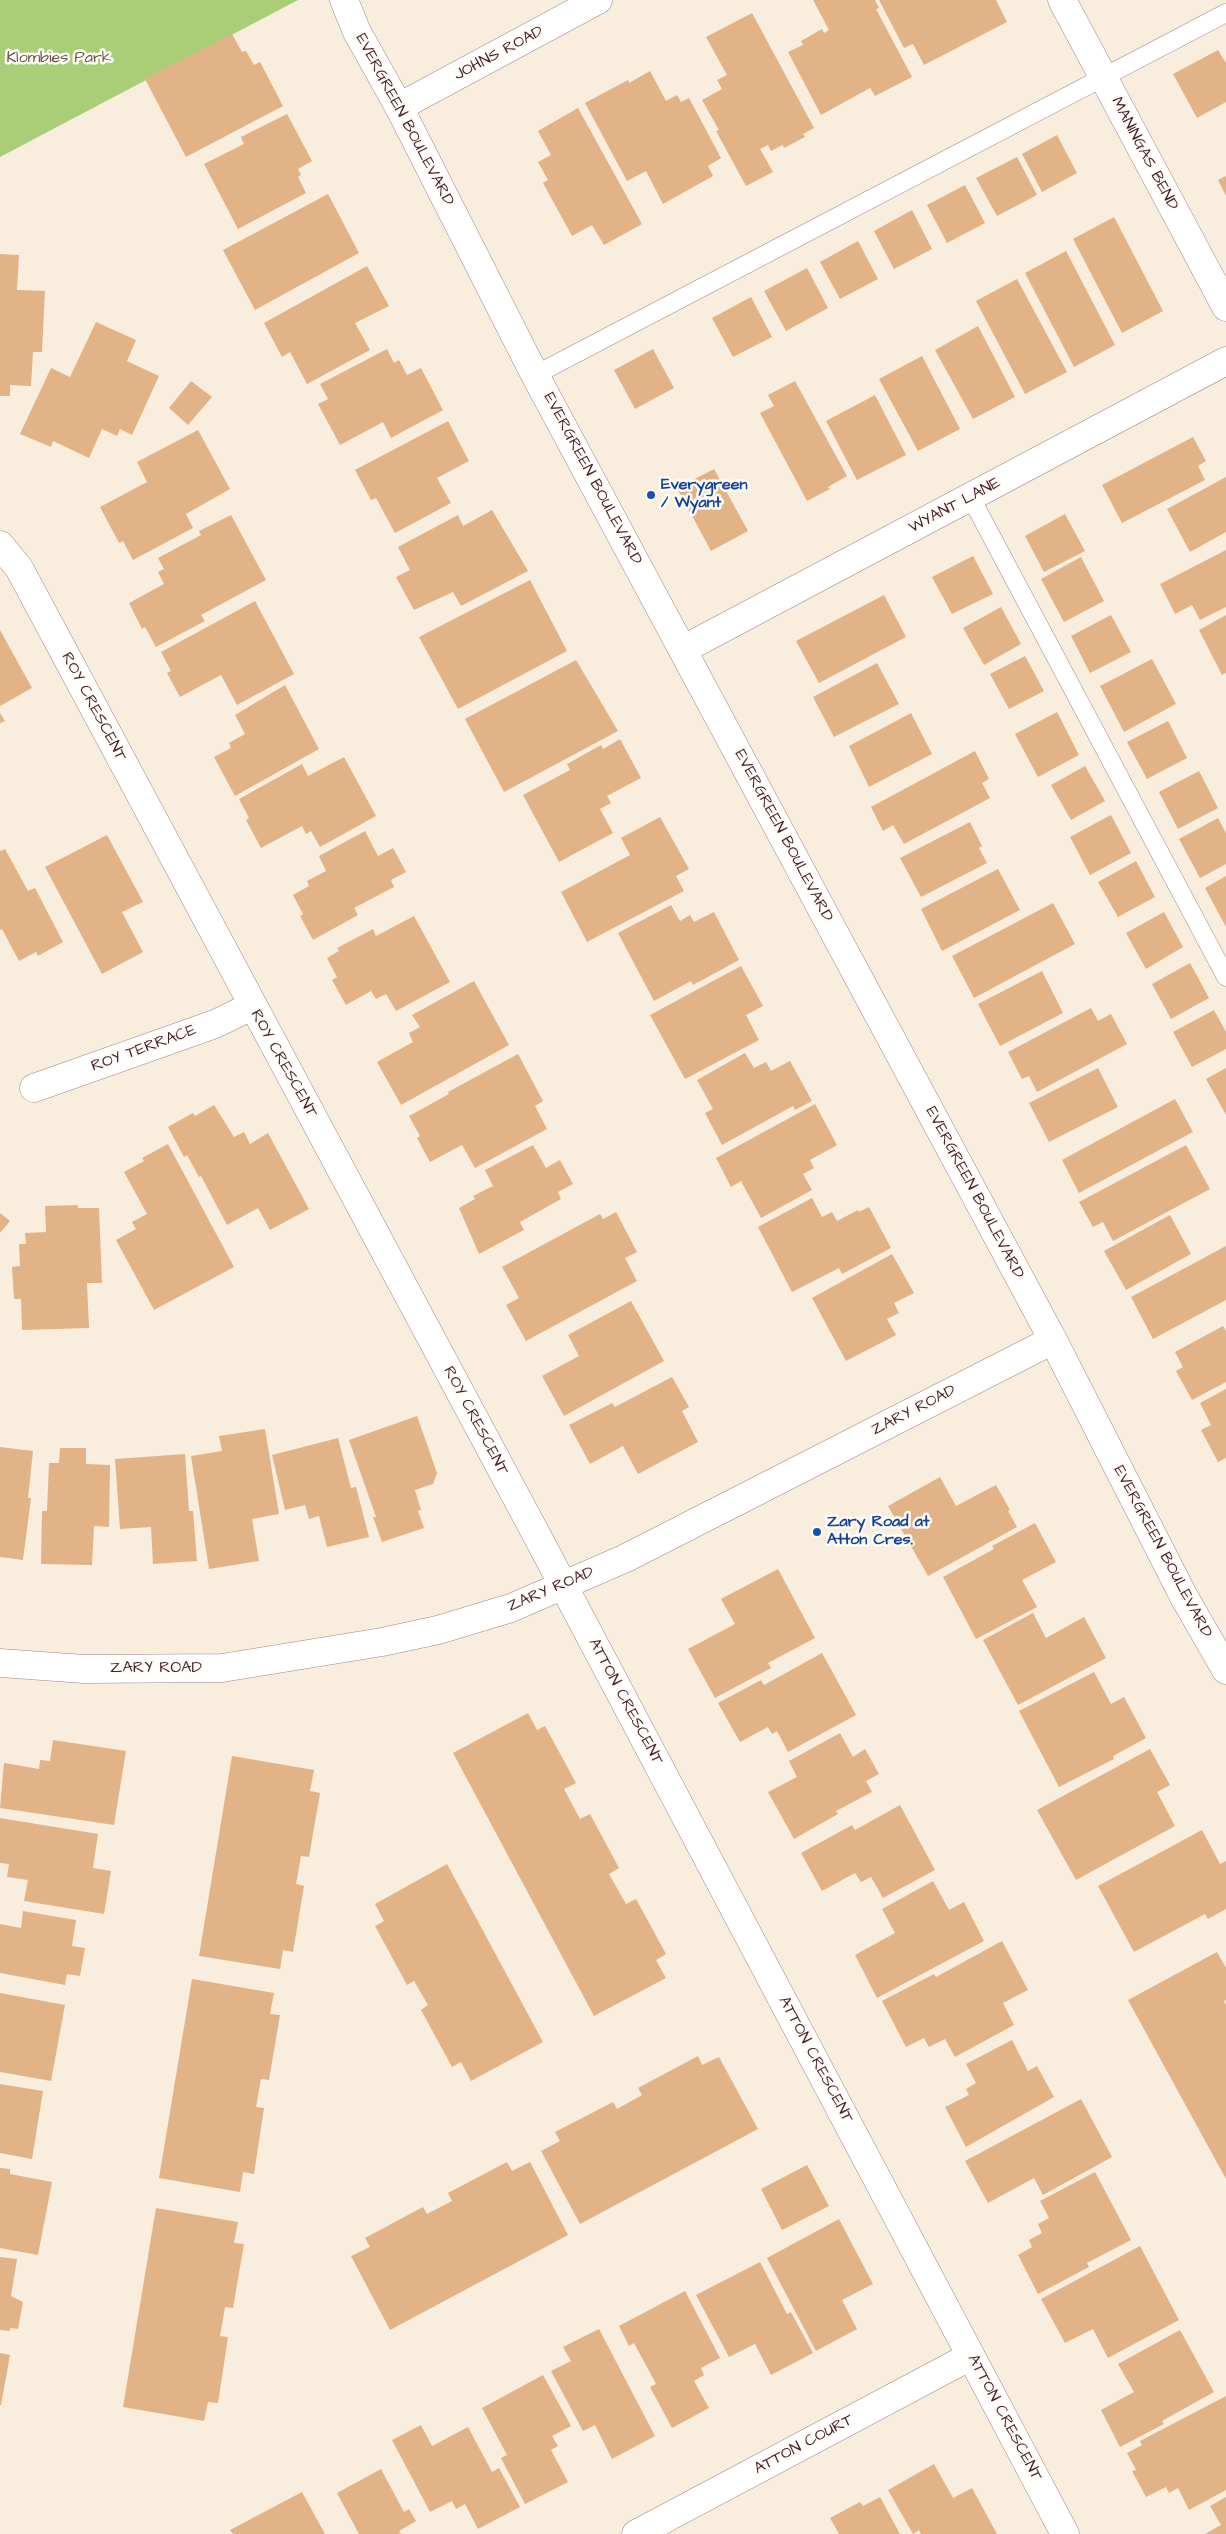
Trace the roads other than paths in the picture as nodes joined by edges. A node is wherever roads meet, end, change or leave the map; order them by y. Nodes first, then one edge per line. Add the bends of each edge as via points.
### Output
1 (344, 0) edge
2 (598, 0) edge
3 (1062, 0) edge
4 (1226, 13) edge
5 (1104, 79) junction
6 (399, 107) junction
7 (1226, 307) edge
8 (1226, 361) edge
9 (535, 375) junction
10 (971, 498) junction
11 (0, 545) edge
12 (684, 649) junction
13 (1226, 977) edge
14 (252, 1006) junction
15 (34, 1088) dead end
16 (1053, 1340) junction
17 (564, 1586) junction
18 (0, 1663) edge
19 (1226, 1670) edge
20 (971, 2356) junction
21 (636, 2534) edge
22 (1065, 2534) edge

1 - 6 street, EVERGREEN BOULEVARD via 357,32
2 - 6 street, JOHNS ROAD
3 - 5 street, MANINGAS BEND
4 - 5 lane
5 - 7 street, MANINGAS BEND
5 - 9 lane
6 - 9 street, EVERGREEN BOULEVARD
8 - 10 street, WYANT LANE
9 - 12 street, EVERGREEN BOULEVARD
10 - 12 street, WYANT LANE
10 - 13 lane
11 - 14 street, ROY CRESCENT via 19,568
12 - 16 street, EVERGREEN BOULEVARD
14 - 15 street, ROY TERRACE via 215,1024
14 - 17 street, ROY CRESCENT
16 - 17 street, ZARY ROAD via 626,1558
16 - 19 street, EVERGREEN BOULEVARD via 1183,1596
17 - 18 street, ZARY ROAD via 510,1608 438,1630 222,1668 84,1669
17 - 20 street, ATTON CRESCENT
20 - 21 street, ATTON COURT
20 - 22 street, ATTON CRESCENT

